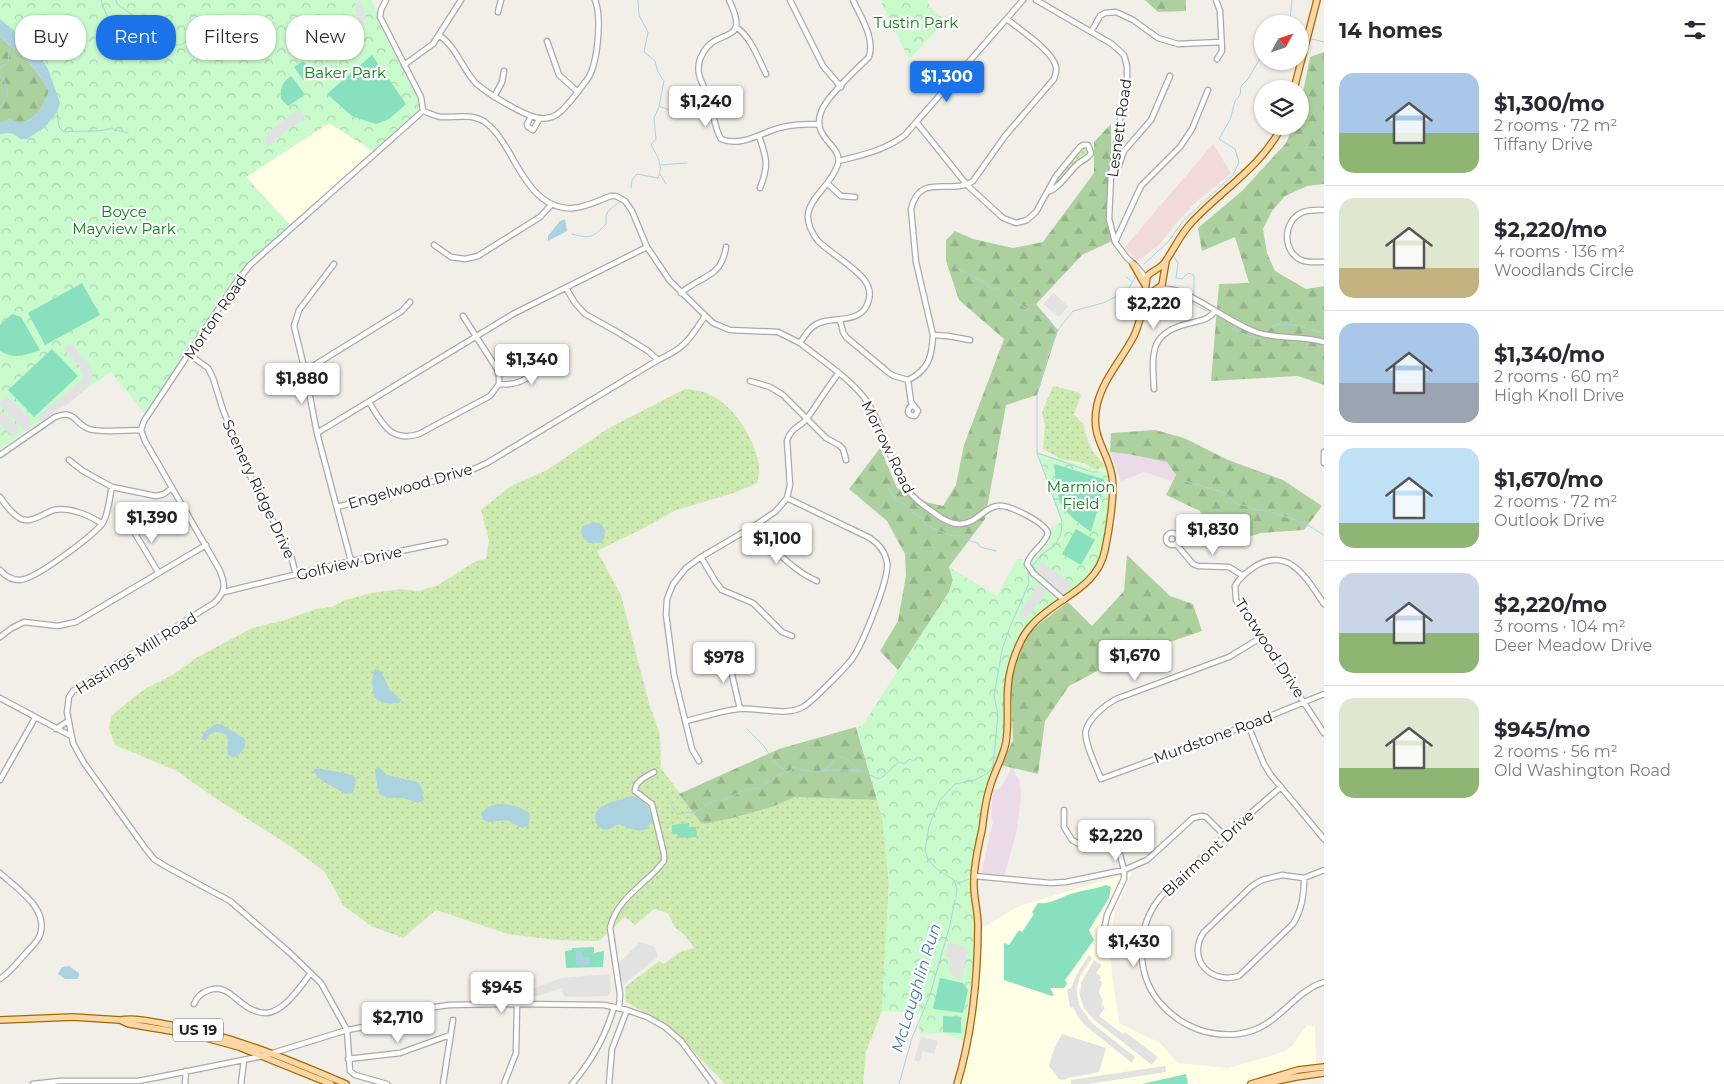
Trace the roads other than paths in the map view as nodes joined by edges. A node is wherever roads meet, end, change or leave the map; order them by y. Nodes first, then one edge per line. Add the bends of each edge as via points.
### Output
1 (386, 0) edge
2 (461, 0) edge
3 (502, 0) edge
4 (595, 0) edge
5 (728, 0) edge
6 (790, 0) edge
7 (852, 0) edge
8 (1023, 0) edge
9 (1036, 0) edge
10 (1216, 0) edge
11 (1317, 0) edge
12 (498, 12) dead end
13 (1007, 19) junction
14 (736, 27) junction
15 (1091, 32) junction
16 (439, 35) junction
17 (547, 41) dead end
18 (1221, 42) junction
19 (1217, 59) dead end
20 (404, 65) junction
21 (504, 71) dead end
22 (766, 74) dead end
23 (1170, 76) dead end
24 (1296, 80) edge
25 (841, 87) junction
26 (1208, 90) dead end
27 (578, 92) junction
28 (494, 97) junction
29 (423, 111) junction
30 (531, 116) junction
31 (540, 118) junction
32 (918, 123) junction
33 (819, 124) junction
34 (1277, 135) edge
35 (759, 136) junction
36 (839, 161) junction
37 (1111, 175) junction
38 (828, 184) junction
39 (967, 185) junction
40 (760, 188) dead end
41 (1048, 192) junction
42 (855, 198) dead end
43 (552, 204) junction
44 (1324, 210) edge
45 (1115, 242) junction
46 (434, 245) dead end
47 (647, 247) junction
48 (726, 247) dead end
49 (1166, 261) junction
50 (1324, 262) edge
51 (334, 264) dead end
52 (1135, 265) junction
53 (1154, 271) junction
54 (1164, 278) junction
55 (1146, 282) junction
56 (566, 288) junction
57 (1157, 288) junction
58 (1176, 291) junction
59 (681, 294) junction
60 (410, 302) dead end
61 (1144, 310) junction
62 (1215, 311) junction
63 (463, 316) dead end
64 (705, 316) junction
65 (840, 320) junction
66 (933, 335) junction
67 (476, 336) junction
68 (970, 340) dead end
69 (1324, 342) edge
70 (800, 343) junction
71 (552, 354) dead end
72 (190, 355) junction
73 (658, 360) junction
74 (305, 371) junction
75 (838, 374) junction
76 (908, 380) junction
77 (750, 381) dead end
78 (499, 384) junction
79 (1154, 388) dead end
80 (369, 402) junction
81 (912, 406) dead end
82 (806, 420) junction
83 (141, 430) junction
84 (317, 433) junction
85 (1324, 452) edge
86 (0, 455) edge
87 (69, 460) dead end
88 (846, 460) dead end
89 (1324, 463) edge
90 (112, 487) junction
91 (172, 488) junction
92 (0, 497) edge
93 (787, 498) junction
94 (337, 506) junction
95 (102, 524) junction
96 (130, 525) dead end
97 (754, 526) junction
98 (445, 542) dead end
99 (1176, 544) dead end
100 (206, 545) junction
101 (701, 557) junction
102 (350, 561) junction
103 (0, 570) edge
104 (158, 572) junction
105 (296, 575) junction
106 (1242, 575) junction
107 (817, 581) dead end
108 (224, 592) junction
109 (1064, 600) junction
110 (1324, 604) edge
111 (792, 636) dead end
112 (0, 637) edge
113 (1262, 637) junction
114 (731, 660) dead end
115 (1324, 694) edge
116 (0, 698) edge
117 (1305, 702) junction
118 (740, 709) junction
119 (35, 718) junction
120 (68, 721) junction
121 (686, 721) junction
122 (1248, 724) junction
123 (56, 729) junction
124 (1324, 733) edge
125 (71, 736) junction
126 (699, 761) dead end
127 (654, 772) dead end
128 (0, 780) edge
129 (1281, 787) junction
130 (1064, 810) dead end
131 (1224, 835) junction
132 (1324, 839) edge
133 (1124, 870) junction
134 (1324, 870) edge
135 (0, 873) edge
136 (974, 876) junction
137 (1304, 878) junction
138 (1102, 940) dead end
139 (312, 973) junction
140 (0, 979) edge
141 (1324, 982) edge
142 (194, 1004) dead end
143 (517, 1004) junction
144 (616, 1007) junction
145 (627, 1010) junction
146 (0, 1020) edge
147 (120, 1020) junction
148 (453, 1020) dead end
149 (347, 1030) junction
150 (450, 1035) junction
151 (273, 1054) junction
152 (263, 1056) junction
153 (348, 1059) junction
154 (244, 1060) junction
155 (1324, 1067) edge
156 (186, 1071) junction
157 (1324, 1073) edge
158 (33, 1084) edge
159 (184, 1084) edge
160 (241, 1084) edge
161 (331, 1084) edge
162 (346, 1084) edge
163 (387, 1084) edge
164 (443, 1084) edge
165 (504, 1084) edge
166 (572, 1084) edge
167 (609, 1084) edge
168 (713, 1084) edge
169 (957, 1084) edge
170 (1251, 1084) edge
171 (1263, 1084) edge

1 - 20 street via 380,17
2 - 16 street
3 - 12 street
4 - 27 street via 598,14 596,60 590,77
5 - 14 street via 736,14
6 - 25 street via 823,66
7 - 25 street via 870,36 872,48 869,57
8 - 13 street
9 - 15 street, Lesnett Road
10 - 18 street via 1220,11
11 - 24 main road
13 - 32 street
13 - 39 street via 1050,55 1057,71 1054,79
14 - 22 street via 744,32
14 - 35 street via 708,46 698,67 699,76 721,139 733,142
15 - 18 street via 1100,16 1116,12 1158,38 1178,44
15 - 37 street, Lesnett Road via 1119,49 1127,66
16 - 20 street via 428,48
16 - 28 street via 450,43 478,86
17 - 27 street via 559,75
18 - 19 street via 1222,51
20 - 29 street via 421,97
21 - 28 street
23 - 37 street via 1151,120 1124,151
25 - 33 street via 825,104
26 - 45 street via 1192,130 1180,147 1141,186
27 - 31 street via 556,115
28 - 30 street
29 - 43 street, Morrow Road via 440,117 476,117 485,122 501,139 529,186
29 - 72 street, Morton Road via 260,255 235,284
30 - 31 street
30 - 31 street via 527,124 533,130
32 - 36 street via 896,142
32 - 39 street
33 - 35 street via 798,124
33 - 36 street via 822,135 833,147
34 - 49 main road via 1259,160 1192,221
35 - 40 street via 767,166
36 - 38 street
37 - 45 street, Lesnett Road via 1109,219
38 - 42 street via 841,196
38 - 65 street via 810,207 808,220 811,229 823,245 861,276 870,295 868,305 861,313
39 - 41 street via 1003,218 1016,223 1031,217
39 - 66 street via 927,188 916,196 911,209 916,262
41 - 41 street via 1056,176 1080,147 1088,145 1090,156
43 - 46 street via 540,217 478,256 465,259 451,257
43 - 47 street, Morrow Road via 574,208 616,196 625,201 632,211
44 - 50 street via 1299,213 1288,227 1287,236 1289,249 1300,260
45 - 52 street, Lesnett Road
47 - 56 street
47 - 59 street, Morrow Road
48 - 59 street via 724,260 716,271
49 - 53 main road
49 - 54 main road
51 - 74 street via 295,320
52 - 53 street, Lesnett Road
52 - 55 main road
53 - 54 main road
53 - 55 main road
54 - 57 main road
54 - 58 street
55 - 57 main road
55 - 61 main road
56 - 67 street
56 - 73 street via 585,314 619,332
57 - 58 street
57 - 61 main road via 1148,297
58 - 62 street
59 - 64 street, Morrow Road
60 - 74 street via 402,311
61 - 109 main road via 1097,406 1097,438 1113,486 1105,551 1093,576
62 - 69 street via 1273,337
62 - 79 street via 1208,319 1180,325 1162,336 1152,357
63 - 67 street
64 - 70 street, Morrow Road via 730,330 778,332
64 - 73 street, Engelwood Drive via 682,347
65 - 70 street via 816,325
65 - 76 street via 843,332 854,345 894,376
66 - 68 street
66 - 76 street via 926,367
67 - 78 street via 497,369
67 - 80 street
70 - 75 street, Morrow Road
71 - 78 street via 524,381 512,385
72 - 83 street, Morton Road
72 - 105 street, Scenery Ridge Drive via 208,368 214,378 223,410 249,474 291,556
73 - 94 street, Engelwood Drive via 487,463 465,472
74 - 84 street
75 - 82 street
75 - 109 street, Morrow Road via 868,404 893,464 914,499 953,523 972,521 997,506 1005,506 1043,525 1048,533 1046,540 1028,560 1028,566
76 - 81 street
77 - 82 street via 777,391
78 - 80 street via 490,396 410,437 388,431
80 - 84 street
82 - 88 street via 826,438 840,445
82 - 93 street via 790,432 787,441 790,486
83 - 86 street via 90,429 69,414 63,414
83 - 91 street
84 - 94 street
85 - 89 street
87 - 90 street
90 - 91 street via 156,496
90 - 95 street
91 - 100 street
92 - 95 street via 23,520 60,510 72,511
93 - 97 street via 780,508
93 - 118 street via 874,541 885,555 886,577 857,650 804,707 788,711
94 - 102 street
95 - 103 street via 31,577 13,579
96 - 104 street
97 - 101 street
97 - 107 street via 796,570
98 - 102 street, Golfview Drive
99 - 106 street via 1193,564 1229,567
100 - 104 street
100 - 108 street via 223,577
101 - 111 street via 722,590 753,604 782,632
101 - 121 street via 673,584 666,614 674,676
102 - 105 street, Golfview Drive
104 - 112 street via 76,622 58,626 24,622
105 - 108 street, Golfview Drive
106 - 110 street, Trotwood Drive via 1270,560 1285,561 1298,568
106 - 113 street, Trotwood Drive via 1235,586 1236,600
108 - 120 street, Hastings Mill Road via 214,603 78,687 69,697
109 - 136 main road via 1031,626 1013,662 1006,692 1006,738 988,793
113 - 117 street, Trotwood Drive
113 - 122 street, Murdstone Road via 1229,657 1102,708 1086,730 1086,739 1101,779
114 - 118 street
115 - 117 street, Murdstone Road
116 - 119 street
117 - 122 street, Murdstone Road
117 - 124 street, Trotwood Drive
118 - 121 street
119 - 123 street
119 - 128 street
120 - 123 street
120 - 125 street, Hastings Mill Road
121 - 126 street via 692,749
122 - 129 street via 1264,764
123 - 125 street
125 - 139 street, Hastings Mill Road via 84,763 154,858 230,901
127 - 144 street via 637,782 634,789 652,804 664,861 629,894 612,920 610,928 620,994
129 - 131 street, Blairmont Drive
129 - 132 street
130 - 133 street via 1064,827 1072,840 1115,849
131 - 133 street via 1206,817 1198,816 1148,860
131 - 141 street, Blairmont Drive via 1160,898 1151,912 1143,931 1141,950 1151,990 1179,1020 1192,1028 1237,1034 1266,1025 1302,994
133 - 136 street via 1050,883
133 - 138 street via 1124,879 1107,915
134 - 137 street
135 - 140 street via 32,902 41,922 37,942
136 - 169 main road via 978,918 976,964 965,1052
137 - 137 street via 1303,901 1293,924 1245,971 1228,978 1212,975 1206,970 1198,954 1200,938 1252,886 1272,876
139 - 142 street via 288,1002 267,1013 252,1010 219,989 202,992
139 - 149 street, Hastings Mill Road via 326,990
143 - 144 street
143 - 149 street via 438,1005 391,1022
143 - 165 street via 516,1053
144 - 145 street
144 - 166 street via 592,1058
145 - 167 street via 612,1049
145 - 168 street via 647,1017 671,1032
146 - 147 main road, US 19 via 73,1017
147 - 151 main road, US 19 via 194,1029
147 - 152 main road, US 19 via 194,1035
148 - 150 street
149 - 151 street
149 - 153 street
150 - 153 street via 400,1053
150 - 164 street
151 - 152 street
151 - 162 main road, US 19
152 - 154 street
152 - 161 main road, US 19
153 - 163 street via 350,1071 354,1074
154 - 156 street
154 - 160 street
155 - 170 main road via 1280,1074
156 - 158 street via 138,1081
156 - 159 street
157 - 171 main road

